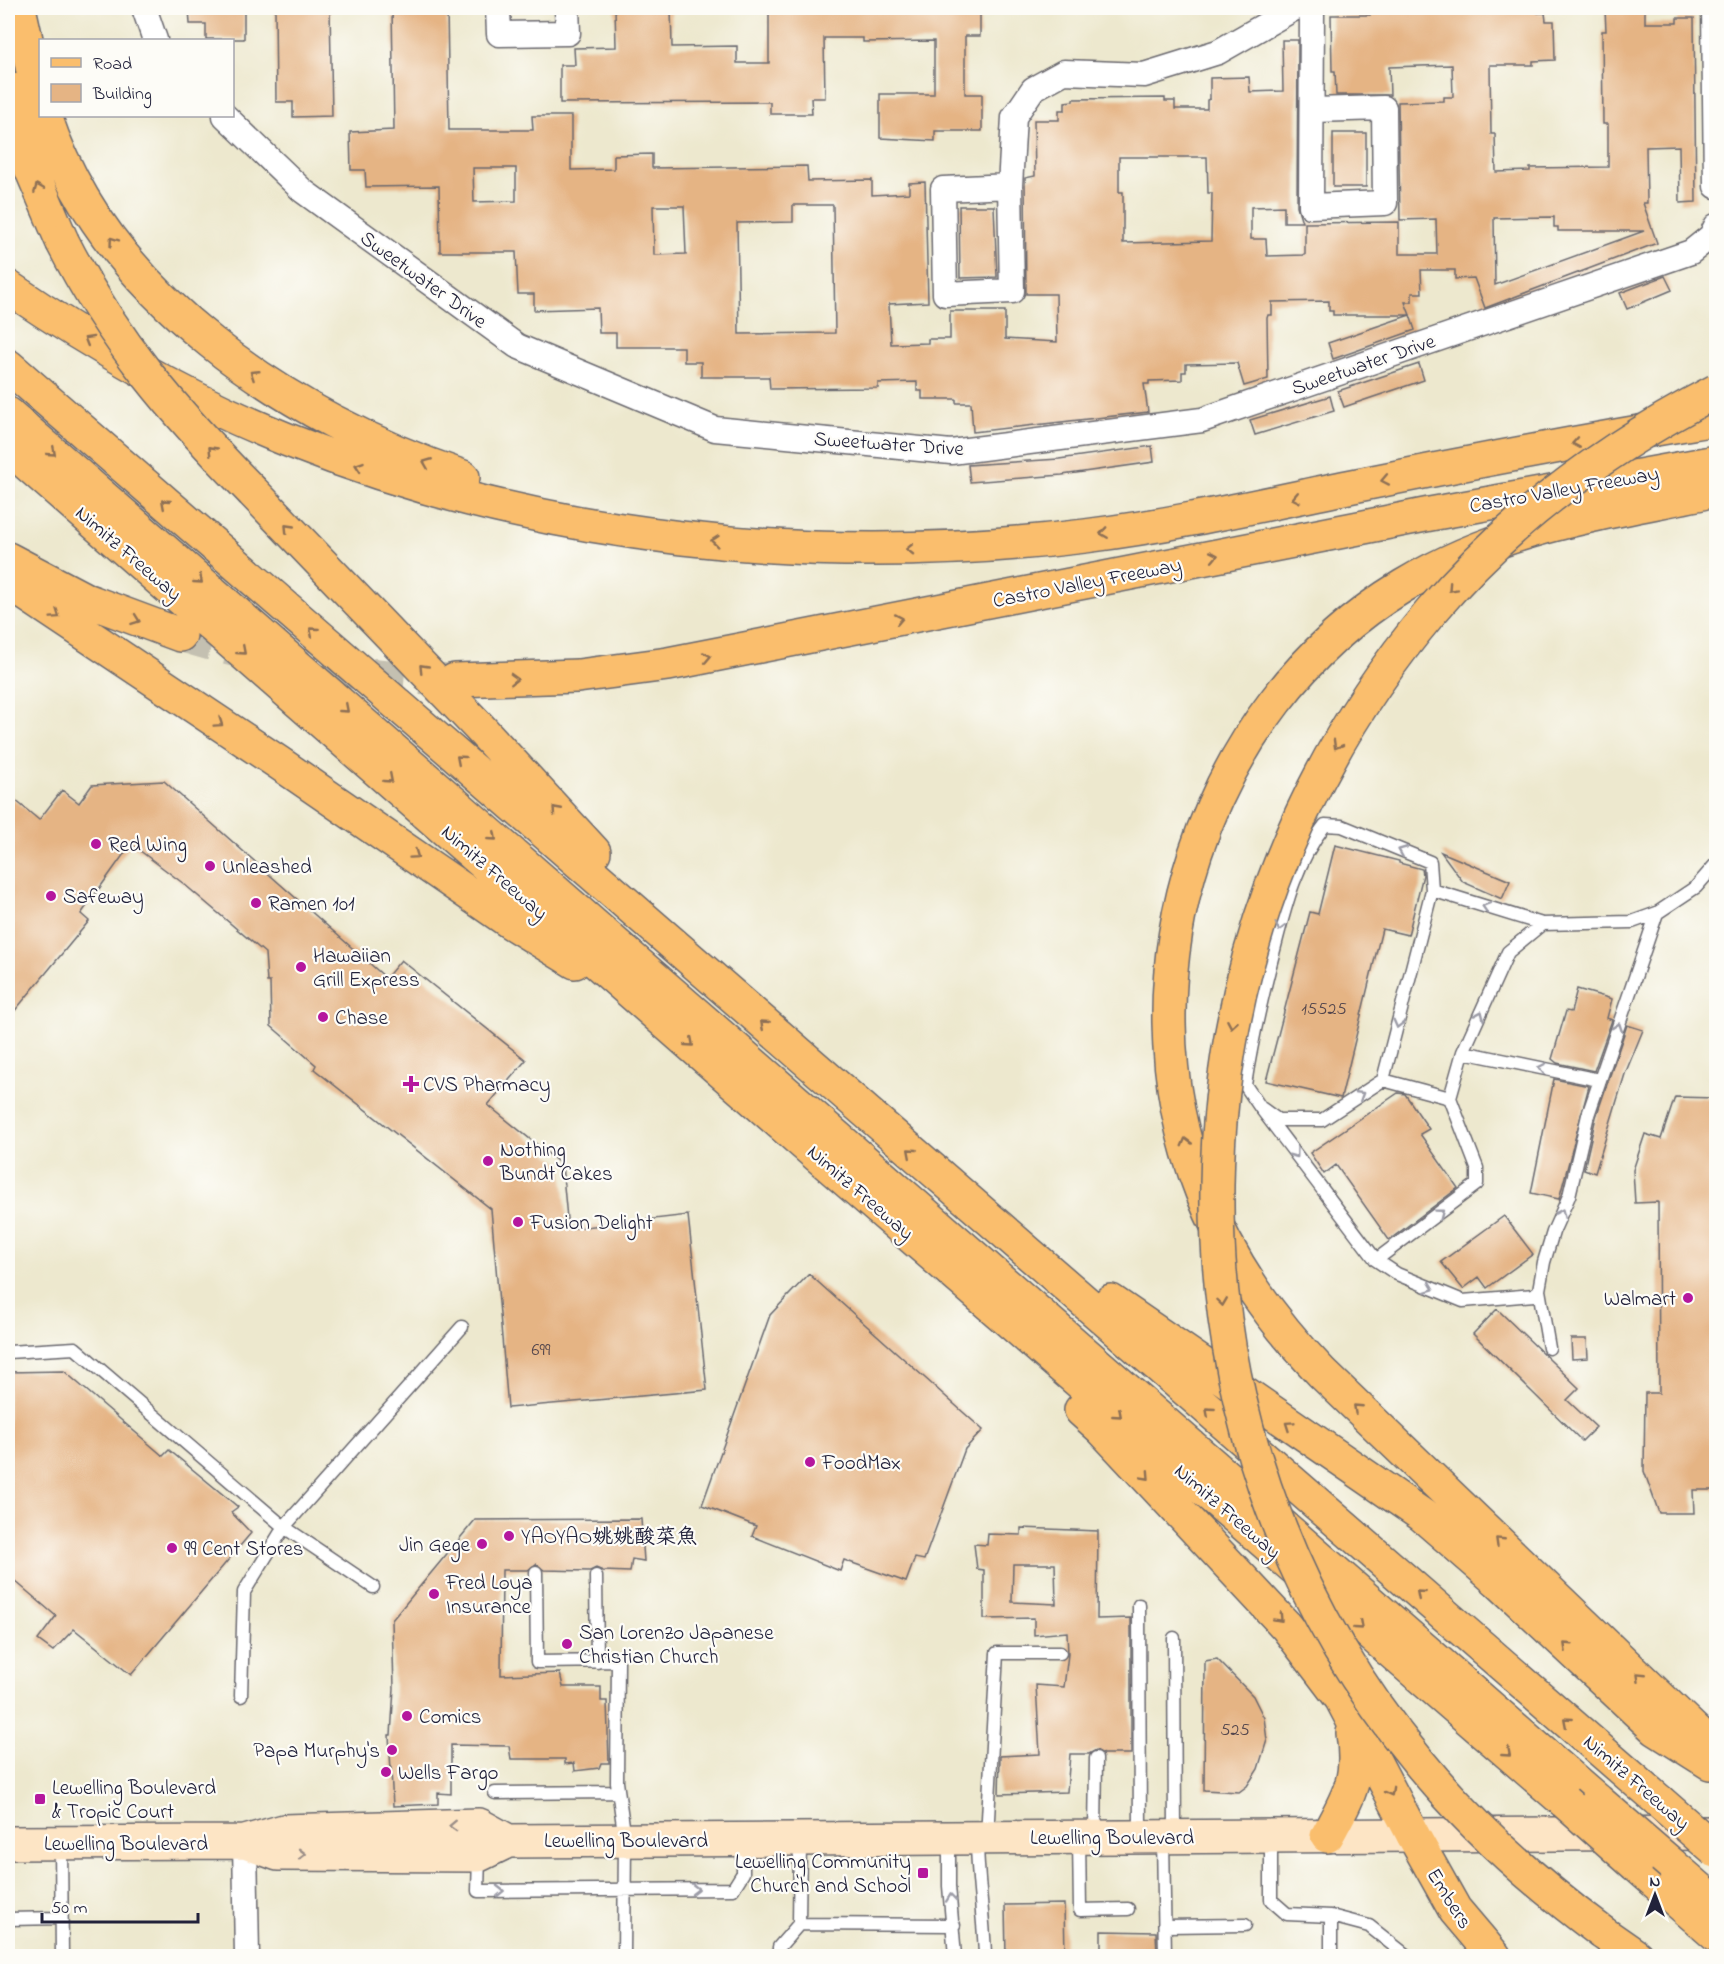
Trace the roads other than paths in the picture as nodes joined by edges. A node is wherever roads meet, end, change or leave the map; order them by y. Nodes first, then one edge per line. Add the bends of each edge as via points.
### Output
1 (19, 8) edge
2 (144, 8) edge
3 (498, 8) edge
4 (567, 8) edge
5 (1295, 8) edge
6 (1312, 8) edge
7 (1714, 8) edge
8 (155, 39) edge
9 (8, 88) edge
10 (39, 98) edge
11 (1313, 110) junction
12 (45, 117) edge
13 (226, 117) edge
14 (1010, 186) junction
15 (1716, 186) edge
16 (1716, 226) edge
17 (8, 287) edge
18 (8, 366) edge
19 (1716, 391) edge
20 (8, 414) edge
21 (1716, 419) edge
22 (8, 447) edge
23 (1716, 462) edge
24 (1716, 490) edge
25 (537, 514) junction
26 (8, 559) edge
27 (8, 582) edge
28 (180, 635) tunnel mouth
29 (455, 680) tunnel mouth
30 (1716, 864) edge
31 (1432, 891) junction
32 (1657, 913) junction
33 (1542, 924) junction
34 (694, 963) junction
35 (646, 1004) junction
36 (1463, 1052) junction
37 (1383, 1080) junction
38 (1599, 1080) junction
39 (1450, 1098) junction
40 (1260, 1107) junction
41 (803, 1143) junction
42 (955, 1190) junction
43 (1376, 1260) junction
44 (1539, 1290) junction
45 (462, 1327) dead end
46 (1549, 1348) dead end
47 (8, 1352) edge
48 (284, 1527) junction
49 (536, 1572) dead end
50 (596, 1576) dead end
51 (373, 1587) dead end
52 (1139, 1605) dead end
53 (1174, 1638) dead end
54 (1060, 1653) dead end
55 (597, 1662) junction
56 (242, 1696) dead end
57 (1351, 1722) junction
58 (1716, 1751) edge
59 (1096, 1758) dead end
60 (1716, 1767) edge
61 (495, 1792) dead end
62 (618, 1792) junction
63 (1716, 1833) edge
64 (1413, 1835) junction
65 (1271, 1836) junction
66 (1327, 1836) junction
67 (1087, 1837) junction
68 (1159, 1837) junction
69 (971, 1838) junction
70 (801, 1839) junction
71 (624, 1840) junction
72 (744, 1840) junction
73 (508, 1841) junction
74 (245, 1842) junction
75 (8, 1843) edge
76 (61, 1843) junction
77 (1716, 1851) edge
78 (478, 1855) junction
79 (624, 1889) junction
80 (1716, 1903) edge
81 (1128, 1909) dead end
82 (1331, 1916) junction
83 (61, 1918) junction
84 (8, 1919) edge
85 (799, 1924) junction
86 (954, 1925) junction
87 (1245, 1925) dead end
88 (1165, 1926) junction
89 (1716, 1935) edge
90 (1403, 1955) edge
91 (62, 1956) edge
92 (247, 1956) edge
93 (624, 1956) edge
94 (779, 1956) edge
95 (955, 1956) edge
96 (985, 1956) edge
97 (1165, 1956) edge
98 (1331, 1956) edge
99 (1494, 1956) edge
100 (1636, 1956) edge

1 - 10 main road
2 - 8 street
3 - 4 street via 500,34 511,34 567,33
5 - 14 street via 1218,52 1144,75 1064,72 1033,89 1014,117
6 - 11 street
7 - 15 street
34 -> 9 main road, bridge via 478,726 190,427 146,375 99,309 62,241 29,164
11 - 11 street via 1311,206 1385,203 1383,108
25 -> 12 main road via 477,482 412,457 330,418 261,378 215,345 164,300 119,250 69,174
13 - 16 street, Sweetwater Drive via 303,191 517,346 715,429 951,452 1202,420 1691,252 1711,236
14 - 14 street via 943,189 945,294 1012,291
25 -> 17 main road via 413,483 284,439 130,364
34 -> 18 main road, Nimitz Freeway
19 -> 100 main road, bridge via 1602,458 1529,513 1432,610 1376,683 1306,801 1271,886 1243,973 1219,1109 1217,1246 1229,1346 1260,1472 1297,1566 1357,1677 1415,1758 1504,1853
20 -> 80 main road, bridge
21 -> 25 main road, Castro Valley Freeway via 1153,525 996,545 871,549 769,546 656,534
22 -> 35 main road, Nimitz Freeway
29 -> 23 main road, Castro Valley Freeway via 578,676 668,664 1396,520
58 -> 24 main road via 1322,1373 1262,1305 1218,1229 1186,1142 1176,1099 1168,1008 1177,924 1187,877 1221,788 1269,710 1330,642 1402,586 1481,546 1571,518
26 -> 28 main road via 86,600
27 -> 35 main road via 510,922
30 - 32 lane via 1696,887
33 -> 31 lane
31 -> 37 lane
31 -> 40 lane via 1430,862 1342,826 1325,825 1311,842 1289,893 1255,1022 1245,1084
32 - 33 lane via 1632,922
38 -> 32 lane
36 -> 33 lane via 1508,952
42 -> 34 main road, Nimitz Freeway
35 -> 41 main road, Nimitz Freeway
38 -> 36 lane
36 - 39 lane
37 - 39 lane
40 -> 37 lane via 1278,1120 1322,1120
44 -> 38 lane via 1544,1262 1569,1196
43 -> 39 lane via 1477,1184 1477,1168
40 -> 43 lane
41 -> 57 main road via 932,1279 1101,1428 1140,1469 1287,1627 1341,1698
41 -> 89 main road, Nimitz Freeway, bridge
60 -> 42 main road via 1656,1729 1422,1515 1200,1365
77 -> 42 main road, Nimitz Freeway, bridge
43 -> 44 lane via 1397,1274 1463,1301 1518,1298
44 - 46 lane
45 - 48 lane
47 - 48 lane via 75,1348
48 - 51 lane
48 - 56 lane via 244,1592
49 - 55 lane via 537,1662
50 - 55 lane
52 - 68 lane
53 - 68 lane
54 - 69 lane via 997,1653
55 - 62 lane via 618,1661
57 -> 64 main road, Embers
57 - 66 main road via 1357,1760 1352,1791
59 - 67 lane
61 - 62 lane
62 - 71 lane
63 - 64 main road, Lewelling Boulevard
64 - 66 main road, Lewelling Boulevard
64 - 99 main road, Embers via 1455,1910
65 - 66 main road, Lewelling Boulevard
65 - 68 main road, Lewelling Boulevard
65 - 82 lane via 1271,1900 1287,1914
67 - 68 main road, Lewelling Boulevard
67 - 69 main road, Lewelling Boulevard
67 - 81 lane via 1080,1910
68 - 88 lane
69 - 70 main road, Lewelling Boulevard
86 -> 69 lane via 949,1886
69 - 96 lane via 983,1906
70 - 72 main road, Lewelling Boulevard
70 - 85 lane
71 - 72 main road, Lewelling Boulevard
71 - 73 main road, Lewelling Boulevard
71 - 79 lane
79 -> 72 lane via 733,1889 744,1873
73 -> 74 main road, Lewelling Boulevard via 478,1826 279,1831
73 - 78 main road, Lewelling Boulevard
74 - 76 main road, Lewelling Boulevard
74 -> 78 main road, Lewelling Boulevard via 278,1854
74 - 92 street
75 - 76 main road, Lewelling Boulevard
76 - 83 lane
78 -> 79 lane via 478,1891
79 - 93 lane
82 - 90 lane via 1369,1926
82 - 98 lane
83 - 84 lane
83 - 91 lane
85 - 86 lane
85 - 94 lane via 779,1947
86 - 95 lane
87 - 88 lane
88 - 97 lane

